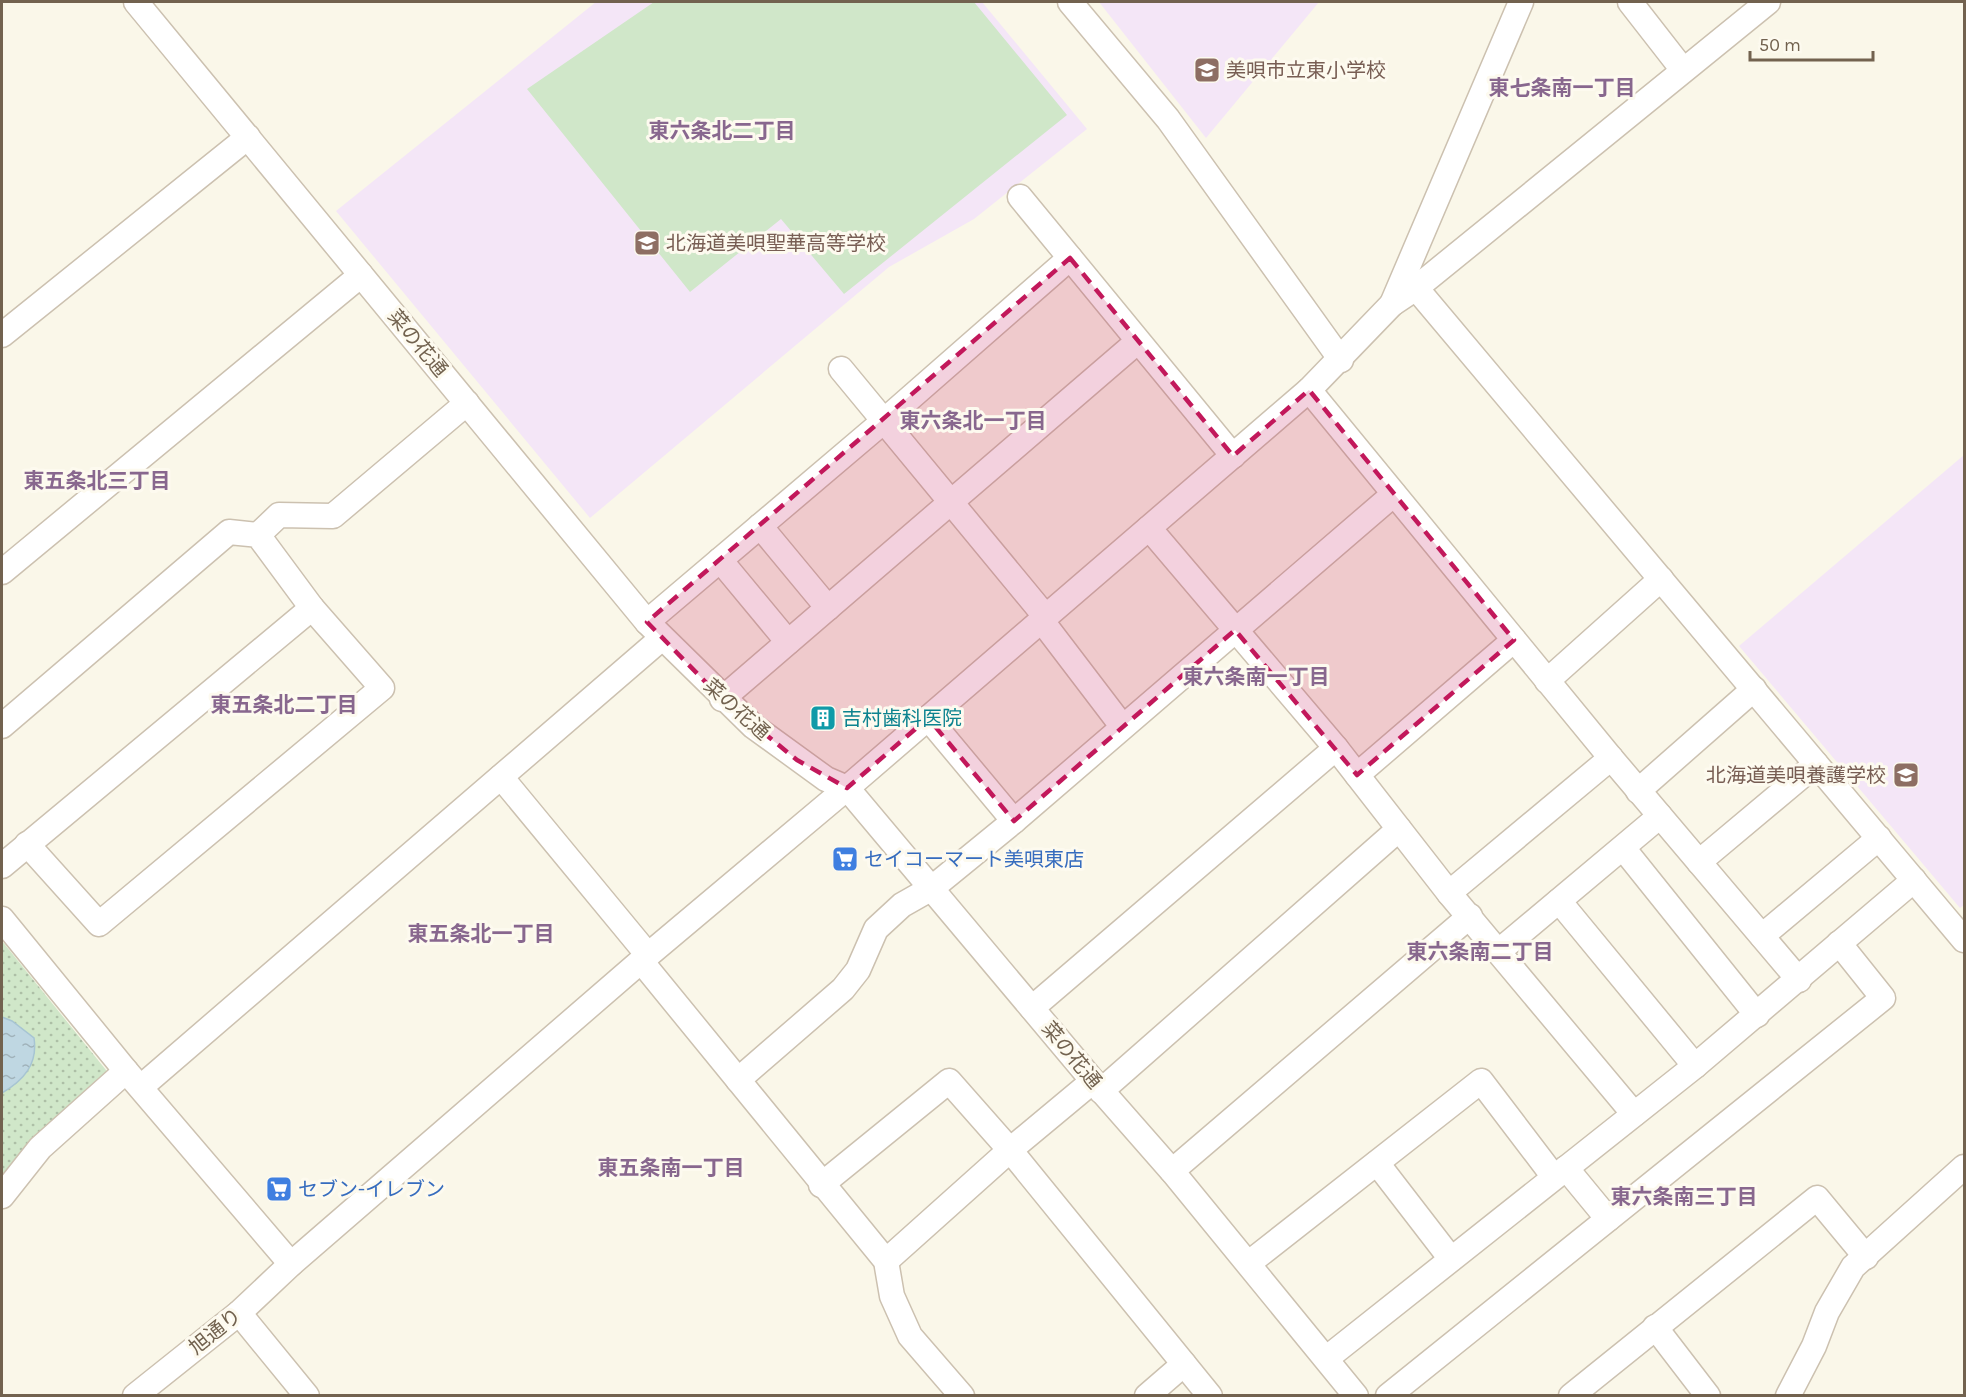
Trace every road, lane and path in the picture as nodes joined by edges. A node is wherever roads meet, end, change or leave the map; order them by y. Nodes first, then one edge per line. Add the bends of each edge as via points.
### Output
1 (136, 2) edge
2 (1070, 2) edge
3 (1521, 2) edge
4 (1630, 2) edge
5 (1763, 3) edge
6 (1683, 70) junction
7 (248, 137) junction
8 (1020, 197) dead end
9 (1070, 258) junction
10 (362, 275) junction
11 (1416, 288) junction
12 (1392, 304) junction
13 (2, 335) edge
14 (1137, 342) junction
15 (1341, 360) junction
16 (841, 369) dead end
17 (1309, 390) junction
18 (467, 403) junction
19 (885, 420) junction
20 (1233, 456) junction
21 (1394, 494) junction
22 (951, 502) junction
23 (760, 526) junction
24 (1149, 528) junction
25 (258, 535) junction
26 (720, 560) junction
27 (2, 572) edge
28 (1661, 579) junction
29 (312, 608) junction
30 (828, 608) junction
31 (1045, 616) junction
32 (654, 630) junction
33 (1235, 630) junction
34 (1514, 640) junction
35 (788, 642) junction
36 (1547, 681) junction
37 (1754, 689) junction
38 (722, 699) junction
39 (928, 718) junction
40 (2, 726) edge
41 (1122, 726) junction
42 (1336, 748) junction
43 (1611, 758) junction
44 (1816, 764) junction
45 (1357, 775) junction
46 (501, 777) junction
47 (847, 788) junction
48 (1638, 791) junction
49 (1660, 816) junction
50 (1014, 821) junction
51 (1400, 829) junction
52 (1879, 838) junction
53 (27, 844) junction
54 (1623, 848) junction
55 (1699, 862) junction
56 (2, 866) edge
57 (1914, 880) junction
58 (932, 888) junction
59 (1449, 893) junction
60 (1559, 901) junction
61 (1470, 916) junction
62 (2, 919) edge
63 (1762, 936) junction
64 (1965, 940) edge
65 (1839, 943) junction
66 (1499, 951) junction
67 (645, 958) junction
68 (1798, 980) junction
69 (1032, 1008) junction
70 (1757, 1016) junction
71 (1695, 1066) junction
72 (134, 1079) junction
73 (738, 1080) junction
74 (1097, 1086) junction
75 (1634, 1114) junction
76 (1010, 1150) junction
77 (1377, 1163) junction
78 (1965, 1167) edge
79 (1172, 1171) junction
80 (1560, 1173) junction
81 (821, 1185) junction
82 (2, 1196) edge
83 (1608, 1219) junction
84 (1866, 1257) junction
85 (1451, 1259) junction
86 (886, 1262) junction
87 (1249, 1263) junction
88 (291, 1264) junction
89 (239, 1313) junction
90 (1655, 1327) junction
91 (1327, 1358) junction
92 (1184, 1364) junction
93 (135, 1395) edge
94 (307, 1395) edge
95 (962, 1395) edge
96 (1147, 1395) edge
97 (1210, 1395) edge
98 (1356, 1395) edge
99 (1388, 1395) edge
100 (1571, 1395) edge
101 (1708, 1395) edge
102 (1788, 1395) edge

1 - 7 street, 菜の花通
2 - 15 street via 1168,119
3 - 12 street
4 - 6 street
5 - 6 street
6 - 11 street
7 - 10 street, 菜の花通
7 - 13 street
8 - 9 street
9 - 14 street
9 - 19 street
10 - 18 street, 菜の花通
10 - 27 street
11 - 12 street
11 - 28 street
12 - 15 street, 旭通り
14 - 20 street
14 - 22 street
15 - 17 street, 旭通り
16 - 19 street
17 - 20 street, 旭通り
17 - 21 street
18 - 25 street via 333,516 279,515
18 - 32 street, 菜の花通
19 - 22 street
19 - 23 street
20 - 24 street, 旭通り
21 - 33 street
21 - 34 street
22 - 30 street
22 - 31 street
23 - 26 street
23 - 30 street
24 - 31 street, 旭通り
24 - 33 street
25 - 29 street
25 - 40 street via 230,532
26 - 32 street
26 - 35 street
28 - 36 street
28 - 37 street
29 - 53 street
29 - 53 street via 382,688 99,924
30 - 35 street
31 - 39 street, 旭通り
31 - 41 street via 1045,625
32 - 38 street, 菜の花通
32 - 46 street
33 - 41 street
33 - 42 street
34 - 36 street
34 - 45 street
35 - 38 street
36 - 43 street
37 - 44 street
37 - 48 street
38 - 47 street, 菜の花通 via 797,760
39 - 47 street, 旭通り
39 - 50 street
41 - 50 street
42 - 45 street
42 - 69 street
43 - 48 street
43 - 59 street
44 - 52 street
44 - 55 street
45 - 51 street
46 - 67 street
46 - 72 street
47 - 58 street, 菜の花通
47 - 67 street, 旭通り
48 - 49 street
49 - 54 street
49 - 55 street
50 - 58 street
51 - 59 street
51 - 74 street
52 - 57 street
52 - 63 street
53 - 56 street
54 - 60 street
54 - 70 street
55 - 63 street
57 - 64 street
57 - 65 street
58 - 69 street, 菜の花通
58 - 73 street via 903,905 876,929 858,970 843,990
59 - 61 street
60 - 66 street
60 - 71 street
61 - 66 street
61 - 79 street
62 - 72 street
63 - 68 street
65 - 68 street
65 - 83 street via 1883,998
66 - 75 street
67 - 73 street
67 - 88 street, 旭通り
68 - 70 street
69 - 74 street, 菜の花通
70 - 71 street
71 - 75 street
72 - 82 street via 40,1148
72 - 88 street
73 - 81 street
74 - 76 street
74 - 79 street, 菜の花通
75 - 80 street
76 - 81 street via 949,1081
76 - 86 street
76 - 92 street
77 - 80 street via 1481,1081
77 - 85 street
77 - 87 street
78 - 84 street
79 - 87 street, 菜の花通
80 - 83 street
80 - 85 street
81 - 86 street
83 - 99 street
84 - 90 street via 1817,1198
84 - 102 street via 1852,1267
85 - 91 street
86 - 95 street via 892,1296 910,1336
87 - 91 street, 菜の花通
88 - 89 street, 旭通り
89 - 93 street, 旭通り
89 - 94 street
90 - 100 street
90 - 101 street
91 - 98 street, 菜の花通
92 - 96 street
92 - 97 street

